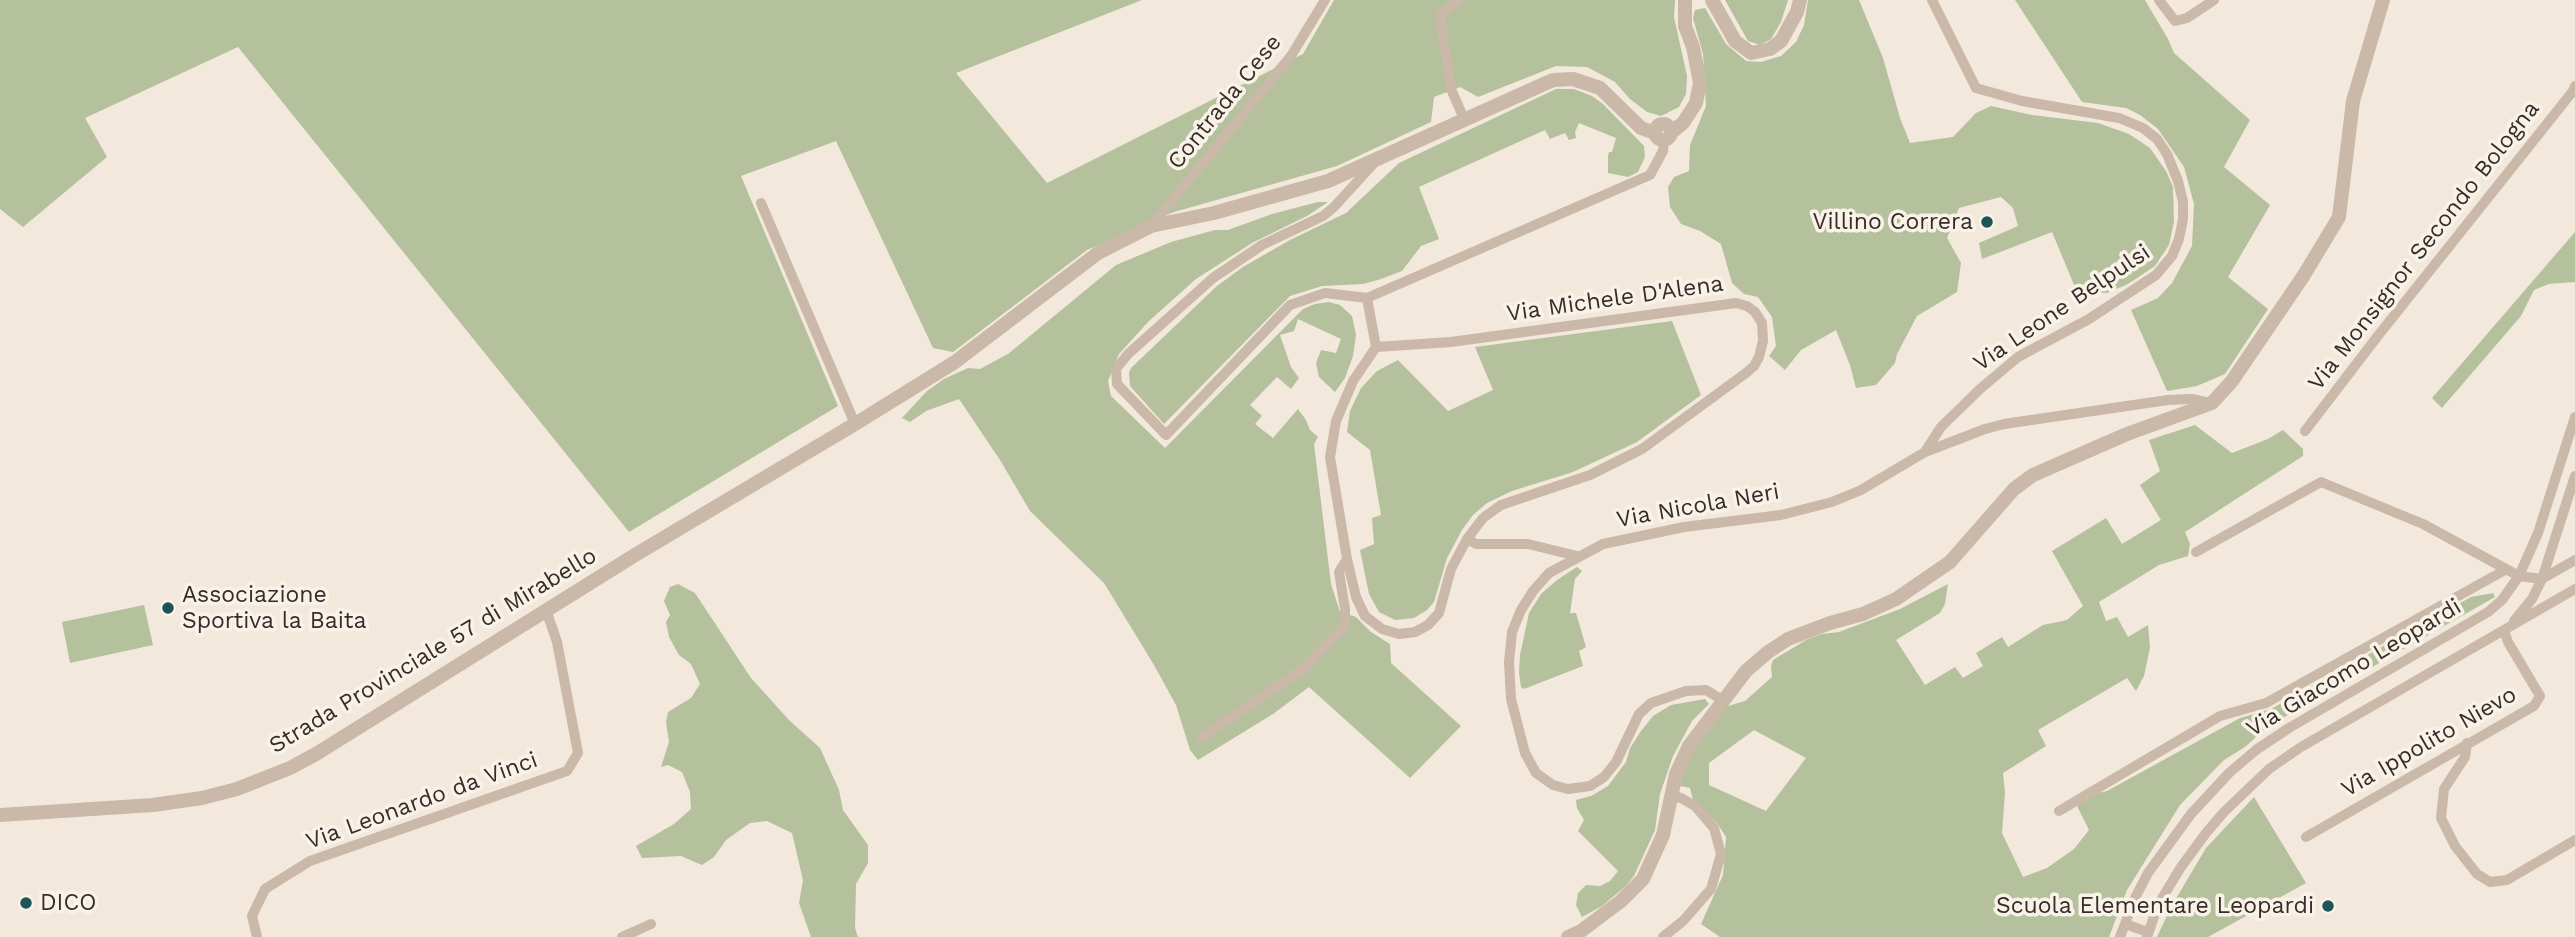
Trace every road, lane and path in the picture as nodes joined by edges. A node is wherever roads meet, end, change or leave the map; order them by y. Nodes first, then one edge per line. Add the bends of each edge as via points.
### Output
1 (1325, 0) edge
2 (1437, 0) edge
3 (1459, 0) edge
4 (1685, 0) edge
5 (1712, 0) edge
6 (1800, 0) edge
7 (1932, 0) edge
8 (2159, 0) edge
9 (2214, 0) edge
10 (2383, 0) edge
11 (1440, 15) junction
12 (2575, 86) edge
13 (1465, 121) junction
14 (1663, 135) junction
15 (1376, 161) junction
16 (761, 203) dead end
17 (1151, 226) junction
18 (1367, 298) junction
19 (1376, 347) junction
20 (2213, 403) junction
21 (2575, 417) edge
22 (855, 424) junction
23 (2305, 431) dead end
24 (1926, 452) junction
25 (2575, 476) edge
26 (1467, 539) junction
27 (2196, 552) dead end
28 (1577, 556) junction
29 (1347, 559) junction
30 (2575, 560) edge
31 (2505, 570) junction
32 (2519, 576) junction
33 (2542, 579) junction
34 (2575, 589) edge
35 (546, 610) junction
36 (2504, 630) junction
37 (1722, 700) junction
38 (2289, 728) junction
39 (1202, 737) dead end
40 (2467, 743) junction
41 (2301, 747) junction
42 (1670, 796) junction
43 (2059, 811) dead end
44 (0, 815) edge
45 (2306, 837) dead end
46 (2575, 840) edge
47 (651, 924) dead end
48 (2124, 924) junction
49 (2148, 935) edge
50 (257, 937) edge
51 (622, 937) edge
52 (1568, 937) edge
53 (1663, 937) edge
54 (2120, 937) edge

1 - 17 street, Contrada Cese via 1291,56
2 - 11 street
3 - 11 street
4 - 14 street via 1685,26 1700,83 1696,103 1683,123
5 - 6 street via 1735,41 1751,53 1781,41
7 - 24 street, Via Leone Belpulsi via 1976,88 2119,118 2157,139 2178,181 2183,219 2172,256 2156,275 2018,358 1941,427
8 - 9 street via 2175,21
10 - 20 street via 2353,100 2339,218 2240,370
11 - 13 street via 1451,89
12 - 23 street, Via Monsignor Secondo Bologna
13 - 14 street, Strada Provinciale 57 di Mirabello via 1553,80 1573,79 1600,88 1641,128
13 - 15 street, Strada Provinciale 57 di Mirabello
14 - 18 street via 1663,151 1650,176
15 - 17 street, Strada Provinciale 57 di Mirabello via 1328,181
15 - 18 street via 1323,216 1262,245 1213,278 1128,354 1116,369 1117,384 1166,435 1290,305 1325,293
16 - 22 street
17 - 22 street, Strada Provinciale 57 di Mirabello via 1098,253 955,362
18 - 19 street
19 - 26 street, Via Michele D'Alena via 1451,342 1736,303 1755,312 1762,323 1759,357 1746,373 1642,449 1590,475 1501,505 1483,518
19 - 29 street via 1353,381 1336,421 1330,457
20 - 24 street, Via Nicola Neri via 2168,400 2004,424
20 - 37 street via 2033,475 2014,489 1950,562 1896,599 1788,639 1746,671
21 - 32 street, Via Giacomo Leopardi via 2538,533
22 - 35 street, Strada Provinciale 57 di Mirabello
24 - 28 street, Via Nicola Neri via 1832,502 1633,537
25 - 33 street
26 - 28 street via 1476,544 1528,544
26 - 29 street via 1451,569 1439,613 1415,632 1382,629 1365,616
27 - 31 street via 2321,482 2423,524
28 - 37 street, Via Nicola Neri via 1549,573 1532,591 1513,632 1511,699 1525,753 1536,773 1568,789 1590,786 1616,762 1639,714 1651,703 1686,691 1706,690
29 - 39 street via 1339,572 1345,626 1303,669
30 - 33 street, Via Giacomo Leopardi
31 - 32 street
31 - 43 street, Via Giacomo Leopardi via 2266,703 2220,716
32 - 33 street
32 - 38 street, Via Giacomo Leopardi via 2488,612
33 - 36 street, Via Giacomo Leopardi via 2532,599
34 - 36 street, Via Giacomo Leopardi
35 - 44 street, Strada Provinciale 57 di Mirabello via 316,754 264,779 202,798 153,805
35 - 50 street, Via Leonardo da Vinci via 557,642 578,753 567,771 310,861 265,889 252,916
36 - 40 street, Via Ippolito Nievo via 2540,696 2534,706
36 - 41 street, Via Giacomo Leopardi
37 - 42 street via 1689,746
38 - 41 street
38 - 48 street, Via Giacomo Leopardi via 2229,773 2191,814 2148,873
40 - 45 street, Via Ippolito Nievo
40 - 46 street via 2465,757 2444,789 2441,818 2477,874 2490,882 2507,880
41 - 49 street, Via Giacomo Leopardi via 2261,777 2206,833 2158,905
42 - 52 street via 1663,835 1643,878 1621,901
42 - 53 street via 1695,806 1714,828 1721,855 1711,890
47 - 51 street
48 - 49 street
48 - 54 street, Via Giacomo Leopardi

